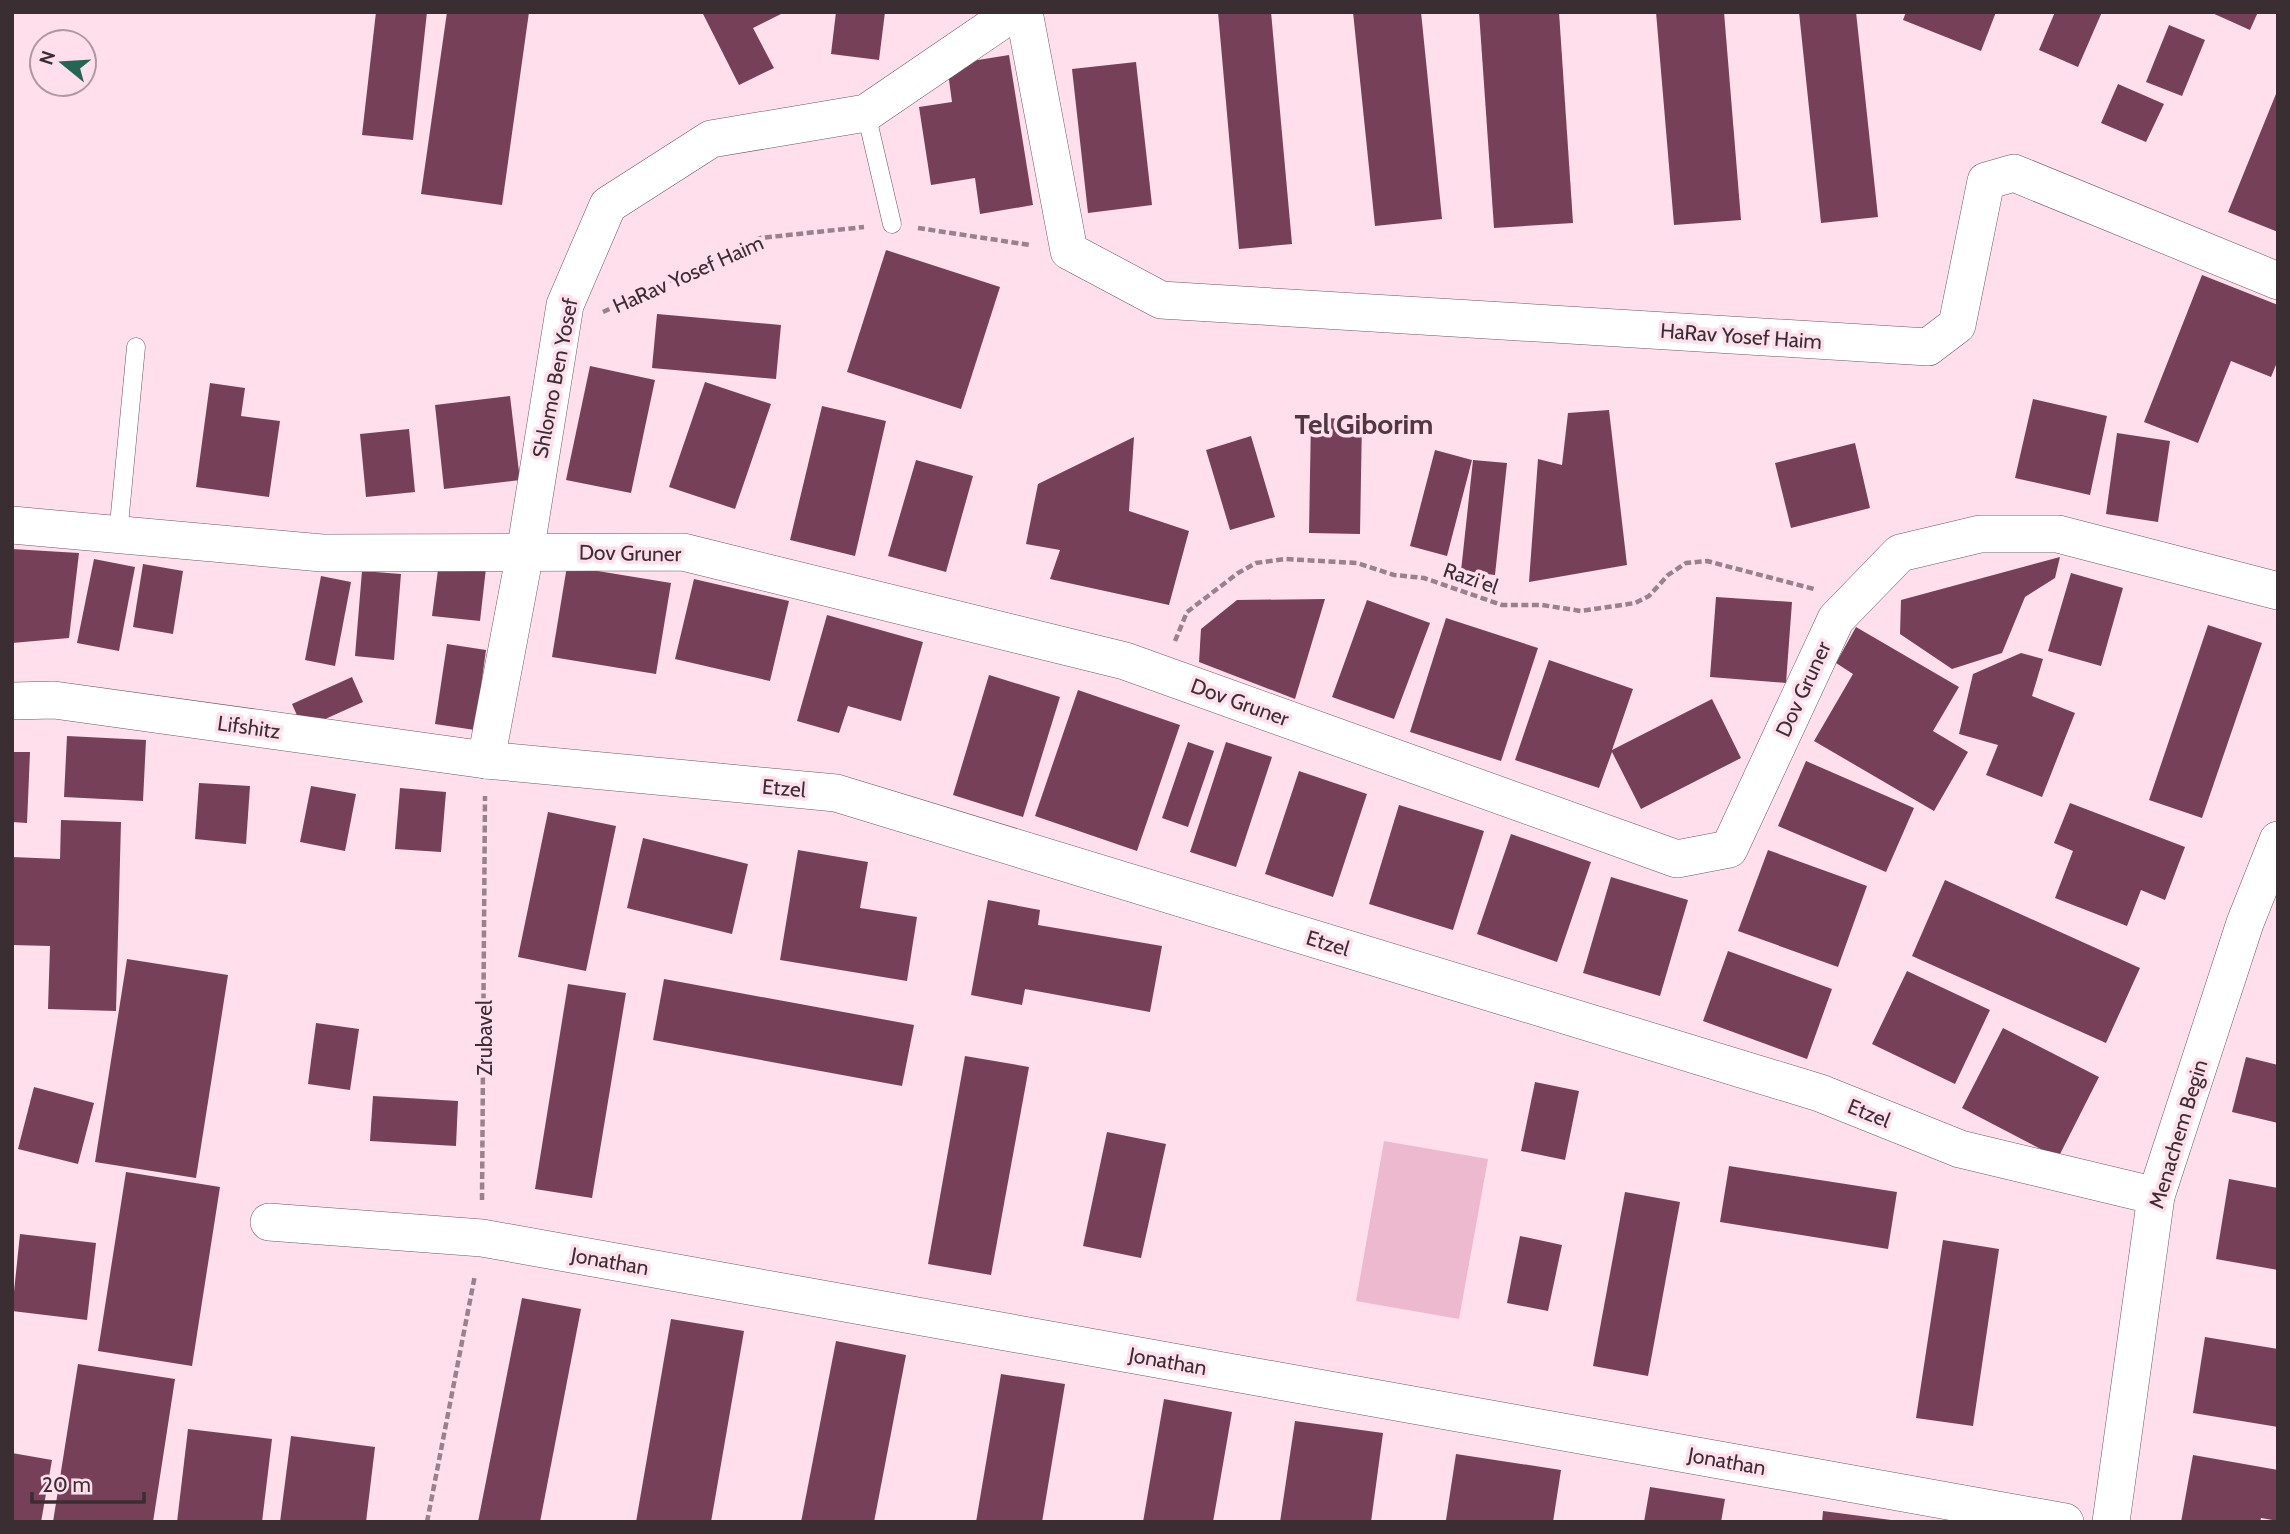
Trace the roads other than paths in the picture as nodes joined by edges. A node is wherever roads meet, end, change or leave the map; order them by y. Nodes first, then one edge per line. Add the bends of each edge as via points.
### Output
1 (1014, 12) edge
2 (1024, 12) edge
3 (866, 113) junction
4 (892, 224) road end
5 (2278, 281) edge
6 (136, 347) dead end
7 (12, 525) edge
8 (118, 535) junction
9 (525, 553) junction
10 (2278, 591) edge
11 (12, 701) edge
12 (486, 760) junction
13 (2278, 840) edge
14 (2156, 1196) junction
15 (269, 1222) dead end
16 (2065, 1522) edge
17 (2111, 1522) edge

1 - 3 street, Shlomo Ben Yosef
2 - 5 street, HaRav Yosef Haim via 1069,251 1161,300 1928,347 1957,325 1986,181 2014,173
3 - 4 lane
3 - 9 street, Shlomo Ben Yosef via 711,139 608,205 565,305
6 - 8 lane
7 - 8 street, Dov Gruner
8 - 9 street, Dov Gruner via 322,553
9 - 10 street, Dov Gruner via 683,552 1125,661 1677,859 1729,849 1836,620 1900,553 1980,534 2059,534
9 - 12 street
11 - 12 street, Lifshitz via 54,700
12 - 14 street, Etzel via 836,793 1820,1093 1960,1149
13 - 14 street, Menachem Begin via 2245,923
14 - 17 street, Menachem Begin
15 - 16 street, Jonathan via 482,1238

